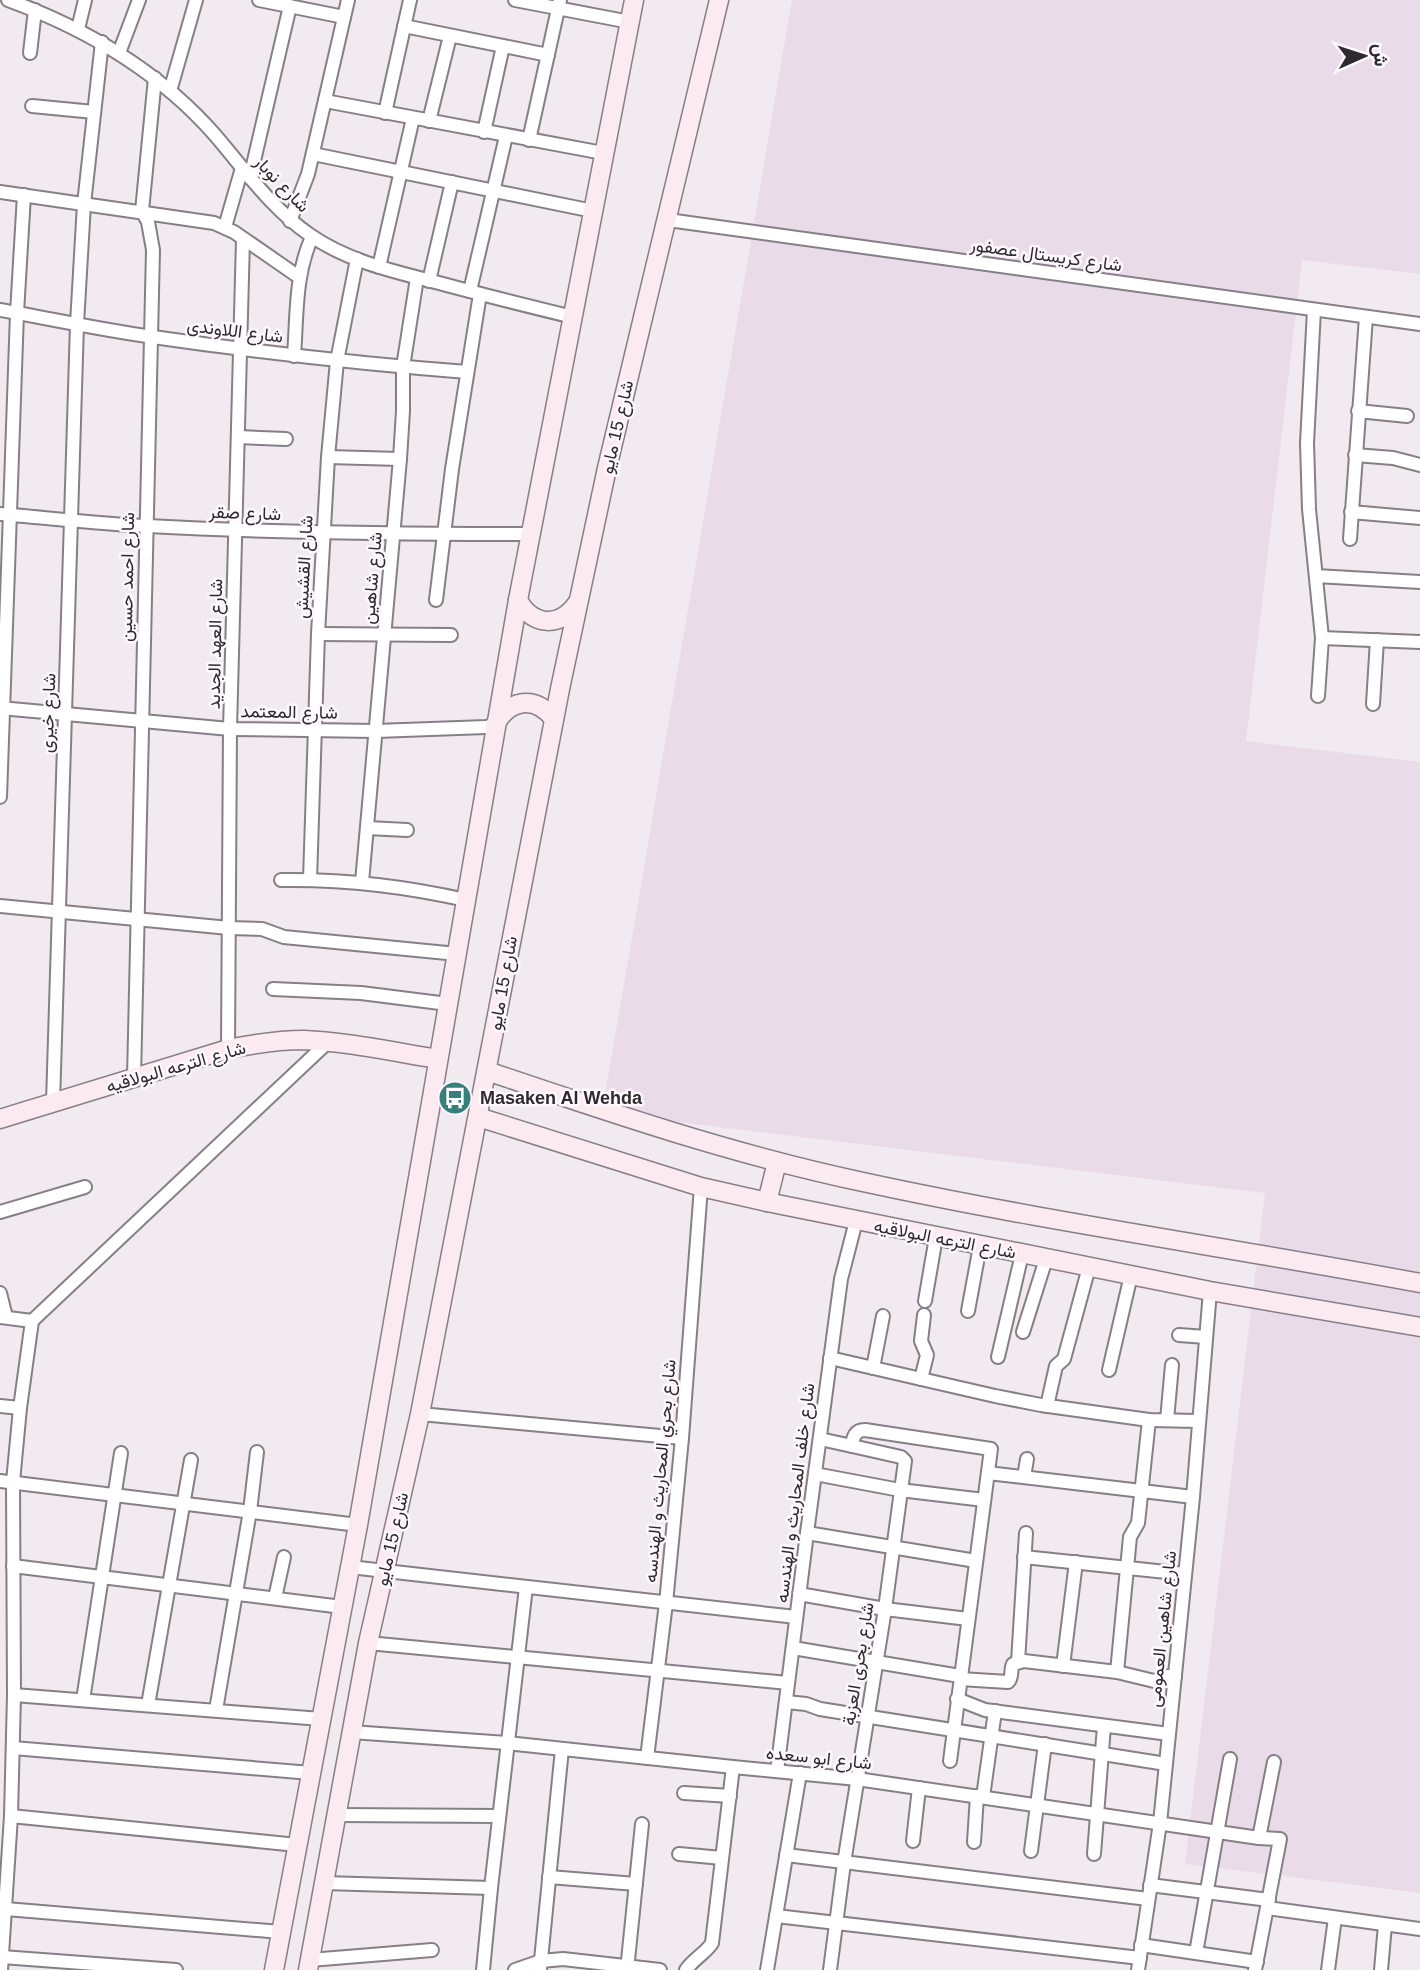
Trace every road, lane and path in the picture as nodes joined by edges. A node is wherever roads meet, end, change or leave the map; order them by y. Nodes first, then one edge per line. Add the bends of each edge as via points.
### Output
1 (8, 0) edge
2 (85, 0) edge
3 (139, 0) edge
4 (196, 0) edge
5 (259, 0) edge
6 (348, 0) edge
7 (410, 0) edge
8 (516, 0) edge
9 (634, 0) edge
10 (719, 0) edge
11 (559, 4) edge
12 (290, 6) junction
13 (35, 10) junction
14 (344, 17) junction
15 (630, 22) junction
16 (404, 26) junction
17 (78, 29) junction
18 (450, 36) junction
19 (102, 42) junction
20 (503, 46) junction
21 (30, 53) dead end
22 (119, 53) junction
23 (548, 55) junction
24 (155, 78) junction
25 (170, 91) junction
26 (325, 102) junction
27 (32, 106) dead end
28 (94, 112) junction
29 (386, 113) junction
30 (413, 118) junction
31 (429, 121) junction
32 (484, 132) junction
33 (506, 136) junction
34 (529, 141) junction
35 (603, 153) junction
36 (313, 154) junction
37 (402, 172) junction
38 (246, 173) junction
39 (452, 182) junction
40 (494, 191) junction
41 (0, 192) edge
42 (24, 195) junction
43 (84, 204) junction
44 (142, 211) junction
45 (593, 211) junction
46 (668, 220) junction
47 (290, 221) junction
48 (225, 227) junction
49 (312, 237) junction
50 (243, 239) junction
51 (357, 259) junction
52 (379, 267) junction
53 (299, 277) junction
54 (423, 279) junction
55 (475, 293) junction
56 (0, 310) edge
57 (1314, 310) junction
58 (17, 313) junction
59 (573, 317) junction
60 (1366, 317) junction
61 (77, 324) junction
62 (1420, 324) edge
63 (150, 337) junction
64 (240, 349) junction
65 (294, 356) junction
66 (337, 360) junction
67 (403, 367) junction
68 (467, 372) junction
69 (1359, 411) junction
70 (1407, 416) dead end
71 (238, 437) junction
72 (286, 439) dead end
73 (1355, 455) junction
74 (328, 457) junction
75 (400, 459) junction
76 (1420, 465) edge
77 (1351, 512) junction
78 (5, 514) edge
79 (1420, 518) edge
80 (71, 521) junction
81 (145, 526) junction
82 (235, 530) junction
83 (322, 533) junction
84 (394, 534) junction
85 (443, 534) junction
86 (531, 534) junction
87 (1350, 539) dead end
88 (1316, 576) junction
89 (1420, 582) edge
90 (436, 600) dead end
91 (518, 600) junction
92 (578, 602) junction
93 (318, 634) junction
94 (385, 635) junction
95 (451, 635) dead end
96 (1322, 638) junction
97 (1377, 640) junction
98 (1420, 642) edge
99 (1318, 696) dead end
100 (1373, 704) dead end
101 (1, 708) edge
102 (65, 714) junction
103 (554, 719) junction
104 (141, 721) junction
105 (495, 725) junction
106 (230, 729) junction
107 (314, 730) junction
108 (376, 731) junction
109 (0, 797) edge
110 (367, 828) junction
111 (407, 830) dead end
112 (281, 880) dead end
113 (310, 880) junction
114 (362, 882) junction
115 (466, 900) junction
116 (0, 906) edge
117 (60, 912) junction
118 (137, 919) junction
119 (229, 928) junction
120 (457, 954) junction
121 (273, 989) dead end
122 (448, 1004) junction
123 (328, 1042) junction
124 (228, 1049) junction
125 (438, 1059) junction
126 (487, 1071) junction
127 (134, 1078) junction
128 (53, 1103) junction
129 (478, 1117) junction
130 (0, 1119) edge
131 (777, 1162) junction
132 (85, 1187) dead end
133 (701, 1187) junction
134 (767, 1202) junction
135 (0, 1212) edge
136 (856, 1221) junction
137 (936, 1237) junction
138 (980, 1246) junction
139 (1022, 1254) junction
140 (1046, 1259) junction
141 (1089, 1267) junction
142 (1131, 1275) junction
143 (1420, 1283) edge
144 (1210, 1291) junction
145 (0, 1293) edge
146 (925, 1301) dead end
147 (968, 1311) dead end
148 (924, 1315) dead end
149 (883, 1316) dead end
150 (3, 1317) edge
151 (32, 1321) junction
152 (1420, 1327) edge
153 (1023, 1332) dead end
154 (1179, 1335) dead end
155 (1206, 1337) junction
156 (998, 1357) dead end
157 (830, 1358) junction
158 (1172, 1365) dead end
159 (873, 1368) junction
160 (1109, 1370) dead end
161 (921, 1379) junction
162 (0, 1406) edge
163 (1047, 1406) junction
164 (20, 1408) junction
165 (420, 1413) junction
166 (1149, 1420) junction
167 (1167, 1420) junction
168 (1198, 1420) junction
169 (681, 1438) junction
170 (820, 1439) junction
171 (852, 1446) junction
172 (257, 1452) dead end
173 (121, 1453) dead end
174 (1027, 1459) dead end
175 (191, 1460) dead end
176 (988, 1473) junction
177 (815, 1474) junction
178 (1024, 1477) junction
179 (6, 1481) edge
180 (900, 1490) junction
181 (1142, 1491) junction
182 (115, 1494) junction
183 (1193, 1497) junction
184 (984, 1500) junction
185 (184, 1502) junction
186 (250, 1511) junction
187 (358, 1525) junction
188 (807, 1532) junction
189 (1026, 1533) dead end
190 (7, 1541) edge
191 (892, 1547) junction
192 (284, 1557) dead end
193 (1024, 1558) junction
194 (976, 1561) junction
195 (1076, 1562) junction
196 (13, 1566) junction
197 (350, 1567) junction
198 (1127, 1567) junction
199 (385, 1572) junction
200 (1185, 1573) junction
201 (102, 1577) junction
202 (169, 1585) junction
203 (526, 1587) junction
204 (236, 1593) junction
205 (799, 1594) junction
206 (275, 1598) junction
207 (666, 1603) junction
208 (342, 1607) junction
209 (7, 1609) edge
210 (885, 1609) junction
211 (796, 1617) junction
212 (968, 1619) junction
213 (368, 1643) junction
214 (793, 1648) junction
215 (518, 1657) junction
216 (876, 1662) junction
217 (1018, 1662) junction
218 (1063, 1666) junction
219 (657, 1670) junction
220 (1117, 1672) junction
221 (1175, 1677) junction
222 (960, 1678) junction
223 (788, 1683) junction
224 (14, 1695) junction
225 (957, 1699) junction
226 (83, 1700) junction
227 (786, 1702) junction
228 (148, 1705) junction
229 (216, 1710) junction
230 (995, 1711) junction
231 (867, 1716) junction
232 (321, 1719) junction
233 (1104, 1726) junction
234 (953, 1731) junction
235 (351, 1732) junction
236 (1169, 1734) junction
237 (992, 1736) junction
238 (507, 1743) junction
239 (1045, 1744) junction
240 (12, 1748) junction
241 (562, 1749) junction
242 (1102, 1753) junction
243 (647, 1758) junction
244 (1230, 1759) dead end
245 (950, 1761) dead end
246 (1274, 1762) dead end
247 (1166, 1764) junction
248 (733, 1768) junction
249 (778, 1771) junction
250 (311, 1773) junction
251 (800, 1773) junction
252 (857, 1779) junction
253 (919, 1788) junction
254 (684, 1793) dead end
255 (730, 1796) junction
256 (980, 1797) junction
257 (1038, 1805) junction
258 (1096, 1814) junction
259 (336, 1815) junction
260 (11, 1816) junction
261 (499, 1816) junction
262 (1160, 1823) junction
263 (642, 1824) dead end
264 (1218, 1831) junction
265 (1259, 1838) junction
266 (913, 1842) dead end
267 (974, 1842) dead end
268 (298, 1845) junction
269 (1031, 1851) dead end
270 (679, 1854) dead end
271 (786, 1854) junction
272 (1094, 1854) dead end
273 (722, 1858) junction
274 (844, 1863) junction
275 (549, 1877) junction
276 (324, 1883) junction
277 (636, 1884) junction
278 (1150, 1885) junction
279 (491, 1888) junction
280 (1207, 1893) junction
281 (1148, 1899) junction
282 (1268, 1904) junction
283 (6, 1909) junction
284 (776, 1916) junction
285 (1335, 1918) junction
286 (837, 1924) junction
287 (1385, 1924) junction
288 (1420, 1929) edge
289 (281, 1932) junction
290 (432, 1950) dead end
291 (1196, 1953) junction
292 (1140, 1958) edge
293 (1, 1964) edge
294 (309, 1965) edge
295 (540, 1965) edge
296 (1256, 1966) edge
297 (627, 1968) edge
298 (176, 1970) edge
299 (274, 1970) edge
300 (483, 1970) edge
301 (515, 1970) edge
302 (660, 1970) edge
303 (686, 1970) edge
304 (767, 1970) edge
305 (830, 1970) edge
306 (1328, 1970) edge
307 (1381, 1970) edge

1 - 13 street, شارع نوبار
2 - 17 street
3 - 22 street
4 - 25 street
5 - 12 street
6 - 14 street
7 - 16 street
8 - 11 street
9 - 15 main road, شارع 15 مايو
10 - 46 main road, شارع 15 مايو
11 - 15 street
11 - 23 street
12 - 14 street
12 - 38 street
13 - 17 street, شارع نوبار
13 - 21 street
14 - 26 street
15 - 35 main road, شارع 15 مايو
16 - 18 street
16 - 29 street
17 - 19 street, شارع نوبار
18 - 20 street
18 - 31 street
19 - 22 street, شارع نوبار
19 - 28 street, شارع خيرى
20 - 23 street
20 - 32 street
22 - 24 street, شارع نوبار
23 - 34 street
24 - 25 street, شارع نوبار
24 - 44 street, شارع احمد حسين
25 - 38 street, شارع نوبار
26 - 29 street
26 - 36 street
27 - 28 street
28 - 43 street, شارع خيرى
29 - 30 street
30 - 31 street
30 - 37 street
31 - 32 street
32 - 33 street
33 - 34 street
33 - 40 street
34 - 35 street
35 - 45 main road, شارع 15 مايو
36 - 37 street
36 - 47 street
37 - 39 street
37 - 52 street
38 - 47 street, شارع نوبار
38 - 48 street
39 - 40 street
39 - 54 street, شارع شاهين
40 - 45 street
40 - 55 street
41 - 42 street
42 - 43 street
42 - 58 street
43 - 44 street
43 - 61 street, شارع خيرى
44 - 48 street
44 - 63 street, شارع احمد حسين via 153,250
45 - 59 main road, شارع 15 مايو
46 - 57 street, شارع كريستال عصفور
46 - 92 main road, شارع 15 مايو
47 - 49 street, شارع نوبار
48 - 50 street
49 - 51 street, شارع نوبار
49 - 53 street
50 - 53 street
50 - 64 street, شارع العهد الجديد
51 - 52 street, شارع نوبار
51 - 66 street, شارع القشيش
52 - 54 street, شارع نوبار
53 - 65 street
54 - 55 street, شارع نوبار
54 - 67 street, شارع شاهين
55 - 59 street, شارع نوبار
55 - 68 street
56 - 58 street, شارع اللاوندى
57 - 60 street, شارع كريستال عصفور
57 - 88 street via 1307,443
58 - 61 street, شارع اللاوندى
58 - 78 street
59 - 86 main road, شارع 15 مايو
60 - 62 street, شارع كريستال عصفور
60 - 69 street
61 - 63 street, شارع اللاوندى
61 - 80 street, شارع خيرى
63 - 64 street, شارع اللاوندى
63 - 81 street, شارع احمد حسين
64 - 65 street, شارع اللاوندى
64 - 71 street, شارع العهد الجديد
65 - 66 street, شارع اللاوندى
66 - 67 street, شارع اللاوندى
66 - 74 street, شارع القشيش
67 - 68 street, شارع اللاوندى
67 - 75 street, شارع شاهين
68 - 85 street
69 - 70 street
69 - 73 street
71 - 72 street
71 - 82 street, شارع العهد الجديد
73 - 76 street
73 - 77 street
74 - 75 street
74 - 83 street, شارع القشيش
75 - 84 street, شارع شاهين
77 - 79 street
77 - 87 street
78 - 80 street, شارع صقر
78 - 101 street
80 - 81 street, شارع صقر
80 - 102 street, شارع خيرى
81 - 82 street, شارع صقر
81 - 104 street, شارع احمد حسين
82 - 83 street, شارع صقر
82 - 106 street, شارع العهد الجديد
83 - 84 street, شارع صقر
83 - 93 street, شارع القشيش
84 - 85 street, شارع صقر
84 - 94 street, شارع شاهين
85 - 86 street, شارع صقر
85 - 90 street
86 - 91 main road, شارع 15 مايو
88 - 89 street
88 - 96 street
91 - 92 main road via 528,614 552,621 567,615
91 - 105 main road, شارع 15 مايو
92 - 103 main road, شارع 15 مايو
93 - 94 street
93 - 107 street, شارع القشيش
94 - 95 street
94 - 108 street, شارع شاهين
96 - 97 street
96 - 99 street
97 - 98 street
97 - 100 street
101 - 102 street, شارع المعتمد
101 - 109 street
102 - 104 street, شارع المعتمد
102 - 117 street, شارع خيرى
103 - 105 main road via 527,703 511,707
103 - 126 main road, شارع 15 مايو
104 - 106 street, شارع المعتمد
104 - 118 street, شارع احمد حسين
105 - 108 street, شارع المعتمد
105 - 115 main road, شارع 15 مايو
106 - 107 street, شارع المعتمد
106 - 119 street, شارع العهد الجديد
107 - 108 street, شارع المعتمد
107 - 113 street, شارع القشيش
108 - 110 street, شارع شاهين
110 - 111 street
110 - 114 street, شارع شاهين
112 - 113 street
113 - 114 street
114 - 115 street
115 - 120 main road, شارع 15 مايو
116 - 117 street
117 - 118 street
117 - 128 street, شارع خيرى
118 - 119 street
118 - 127 street, شارع احمد حسين
119 - 120 street
119 - 124 street, شارع العهد الجديد
120 - 122 main road, شارع 15 مايو
121 - 122 street via 361,993
122 - 125 main road, شارع 15 مايو
123 - 124 main road, شارع الترعه البولاقيه via 278,1041
123 - 125 main road, شارع الترعه البولاقيه
123 - 151 street
124 - 127 main road, شارع الترعه البولاقيه
125 - 187 main road, شارع 15 مايو
126 - 129 main road, شارع 15 مايو
126 - 131 main road
127 - 128 main road, شارع الترعه البولاقيه
128 - 130 main road, شارع الترعه البولاقيه
129 - 133 main road, شارع الترعه البولاقيه
129 - 165 main road, شارع 15 مايو
131 - 134 main road
131 - 143 main road via 1013,1212
132 - 135 street
133 - 134 main road, شارع الترعه البولاقيه
133 - 169 street, شارع بحري المحاريث و الهندسه
134 - 136 main road, شارع الترعه البولاقيه
136 - 137 main road, شارع الترعه البولاقيه
136 - 157 street, شارع خلف المحاريث و الهندسه via 841,1279
137 - 138 main road, شارع الترعه البولاقيه
137 - 146 street
138 - 139 main road, شارع الترعه البولاقيه
138 - 147 street
139 - 140 main road, شارع الترعه البولاقيه
139 - 156 street
140 - 141 main road, شارع الترعه البولاقيه
140 - 153 street
141 - 142 main road, شارع الترعه البولاقيه
141 - 163 street
142 - 144 main road, شارع الترعه البولاقيه
142 - 160 street
144 - 152 main road, شارع الترعه البولاقيه
144 - 155 street, شارع شاهين العمومى
145 - 150 street
148 - 161 street via 921,1339 927,1355
149 - 159 street
150 - 151 street
151 - 164 street
154 - 155 street
155 - 168 street, شارع شاهين العمومى
157 - 159 street
157 - 170 street, شارع خلف المحاريث و الهندسه
158 - 167 street
159 - 161 street
161 - 163 street
162 - 164 street
163 - 166 street
164 - 179 street
165 - 169 street
165 - 199 main road, شارع 15 مايو
166 - 167 street
166 - 181 street
167 - 168 street
168 - 183 street, شارع شاهين العمومى
169 - 207 street, شارع بحري المحاريث و الهندسه
170 - 171 street
170 - 177 street, شارع خلف المحاريث و الهندسه
171 - 176 street via 855,1434 865,1430 991,1449
171 - 180 street, شارع بحرى العزبة via 903,1458
172 - 186 street
173 - 182 street
174 - 178 street
175 - 185 street
176 - 178 street
176 - 184 street
177 - 180 street
177 - 188 street, شارع خلف المحاريث و الهندسه
178 - 181 street
179 - 182 street
179 - 190 street
180 - 184 street
180 - 191 street, شارع بحرى العزبة
181 - 183 street
181 - 198 street
182 - 185 street
182 - 201 street
183 - 200 street, شارع شاهين العمومى
184 - 194 street
185 - 186 street
185 - 202 street
186 - 187 street
186 - 204 street
187 - 197 main road, شارع 15 مايو
188 - 191 street
188 - 205 street, شارع خلف المحاريث و الهندسه
189 - 193 street
190 - 196 street
191 - 194 street
191 - 210 street, شارع بحرى العزبة
192 - 206 street
193 - 195 street
193 - 217 street
194 - 212 street
195 - 198 street
195 - 218 street
196 - 201 street
196 - 209 street
197 - 199 street
197 - 208 main road, شارع 15 مايو
198 - 200 street
198 - 220 street
199 - 203 street
199 - 213 main road, شارع 15 مايو
200 - 221 street, شارع شاهين العمومى
201 - 202 street
201 - 226 street
202 - 204 street
202 - 228 street
203 - 207 street
203 - 215 street
204 - 206 street
204 - 229 street
205 - 210 street
205 - 211 street, شارع خلف المحاريث و الهندسه
206 - 208 street
207 - 211 street
207 - 219 street, شارع بحري المحاريث و الهندسه
208 - 232 main road, شارع 15 مايو
209 - 224 street
210 - 212 street
210 - 216 street, شارع بحرى العزبة
211 - 214 street, شارع خلف المحاريث و الهندسه
212 - 222 street
213 - 215 street
213 - 235 main road, شارع 15 مايو
214 - 216 street
214 - 223 street, شارع خلف المحاريث و الهندسه
215 - 219 street
215 - 238 street
216 - 222 street
216 - 231 street, شارع بحرى العزبة
217 - 218 street
217 - 222 street via 1011,1668 1008,1682
218 - 220 street
219 - 223 street
219 - 243 street, شارع بحري المحاريث و الهندسه
220 - 221 street via 1154,1681
221 - 236 street, شارع شاهين العمومى
222 - 225 street
223 - 227 street, شارع خلف المحاريث و الهندسه
224 - 226 street
224 - 240 street
225 - 230 street
225 - 234 street
226 - 228 street
227 - 231 street
227 - 249 street, شارع خلف المحاريث و الهندسه
228 - 229 street
229 - 232 street
230 - 233 street
230 - 237 street
231 - 234 street
231 - 252 street, شارع بحرى العزبة
232 - 250 main road, شارع 15 مايو
233 - 236 street
233 - 242 street
234 - 237 street
234 - 245 street
235 - 238 street, شارع ابو سعده
235 - 259 main road, شارع 15 مايو
236 - 247 street, شارع شاهين العمومى
237 - 239 street
237 - 256 street
238 - 241 street, شارع ابو سعده
238 - 261 street
239 - 242 street
239 - 257 street
240 - 250 street
240 - 260 street
241 - 243 street, شارع ابو سعده
241 - 275 street
242 - 247 street
242 - 258 street
243 - 248 street, شارع ابو سعده
244 - 264 street
246 - 265 street
247 - 262 street, شارع شاهين العمومى
248 - 249 street, شارع ابو سعده
248 - 255 street
249 - 251 street, شارع ابو سعده
250 - 268 main road, شارع 15 مايو
251 - 252 street, شارع ابو سعده
251 - 271 street
252 - 253 street, شارع ابو سعده
252 - 274 street, شارع بحرى العزبة
253 - 256 street, شارع ابو سعده
253 - 266 street
254 - 255 street
255 - 273 street
256 - 257 street, شارع ابو سعده
256 - 267 street
257 - 258 street, شارع ابو سعده
257 - 269 street
258 - 262 street, شارع ابو سعده
258 - 272 street
259 - 261 street
259 - 276 main road, شارع 15 مايو
260 - 268 street
260 - 283 street
261 - 279 street
262 - 264 street, شارع ابو سعده
262 - 278 street, شارع شاهين العمومى
263 - 277 street
264 - 265 street, شارع ابو سعده
264 - 280 street
265 - 282 street, شارع ابو سعده via 1280,1839
268 - 289 main road, شارع 15 مايو
270 - 273 street
271 - 274 street
271 - 284 street
273 - 303 street via 712,1942
274 - 281 street
274 - 286 street, شارع بحرى العزبة
275 - 277 street
275 - 295 street
276 - 279 street
276 - 294 main road, شارع 15 مايو
277 - 297 street
278 - 280 street
278 - 281 street, شارع شاهين العمومى
279 - 300 street
280 - 282 street
280 - 291 street
281 - 292 street, شارع شاهين العمومى
282 - 285 street
282 - 296 street
283 - 289 street
283 - 293 street
284 - 286 street
284 - 304 street
285 - 287 street
285 - 306 street
286 - 292 street
286 - 305 street, شارع بحرى العزبة
287 - 288 street
287 - 307 street
289 - 299 main road, شارع 15 مايو
290 - 294 street
291 - 292 street
291 - 296 street
293 - 298 street
295 - 297 street via 563,1959
295 - 301 street
297 - 302 street

